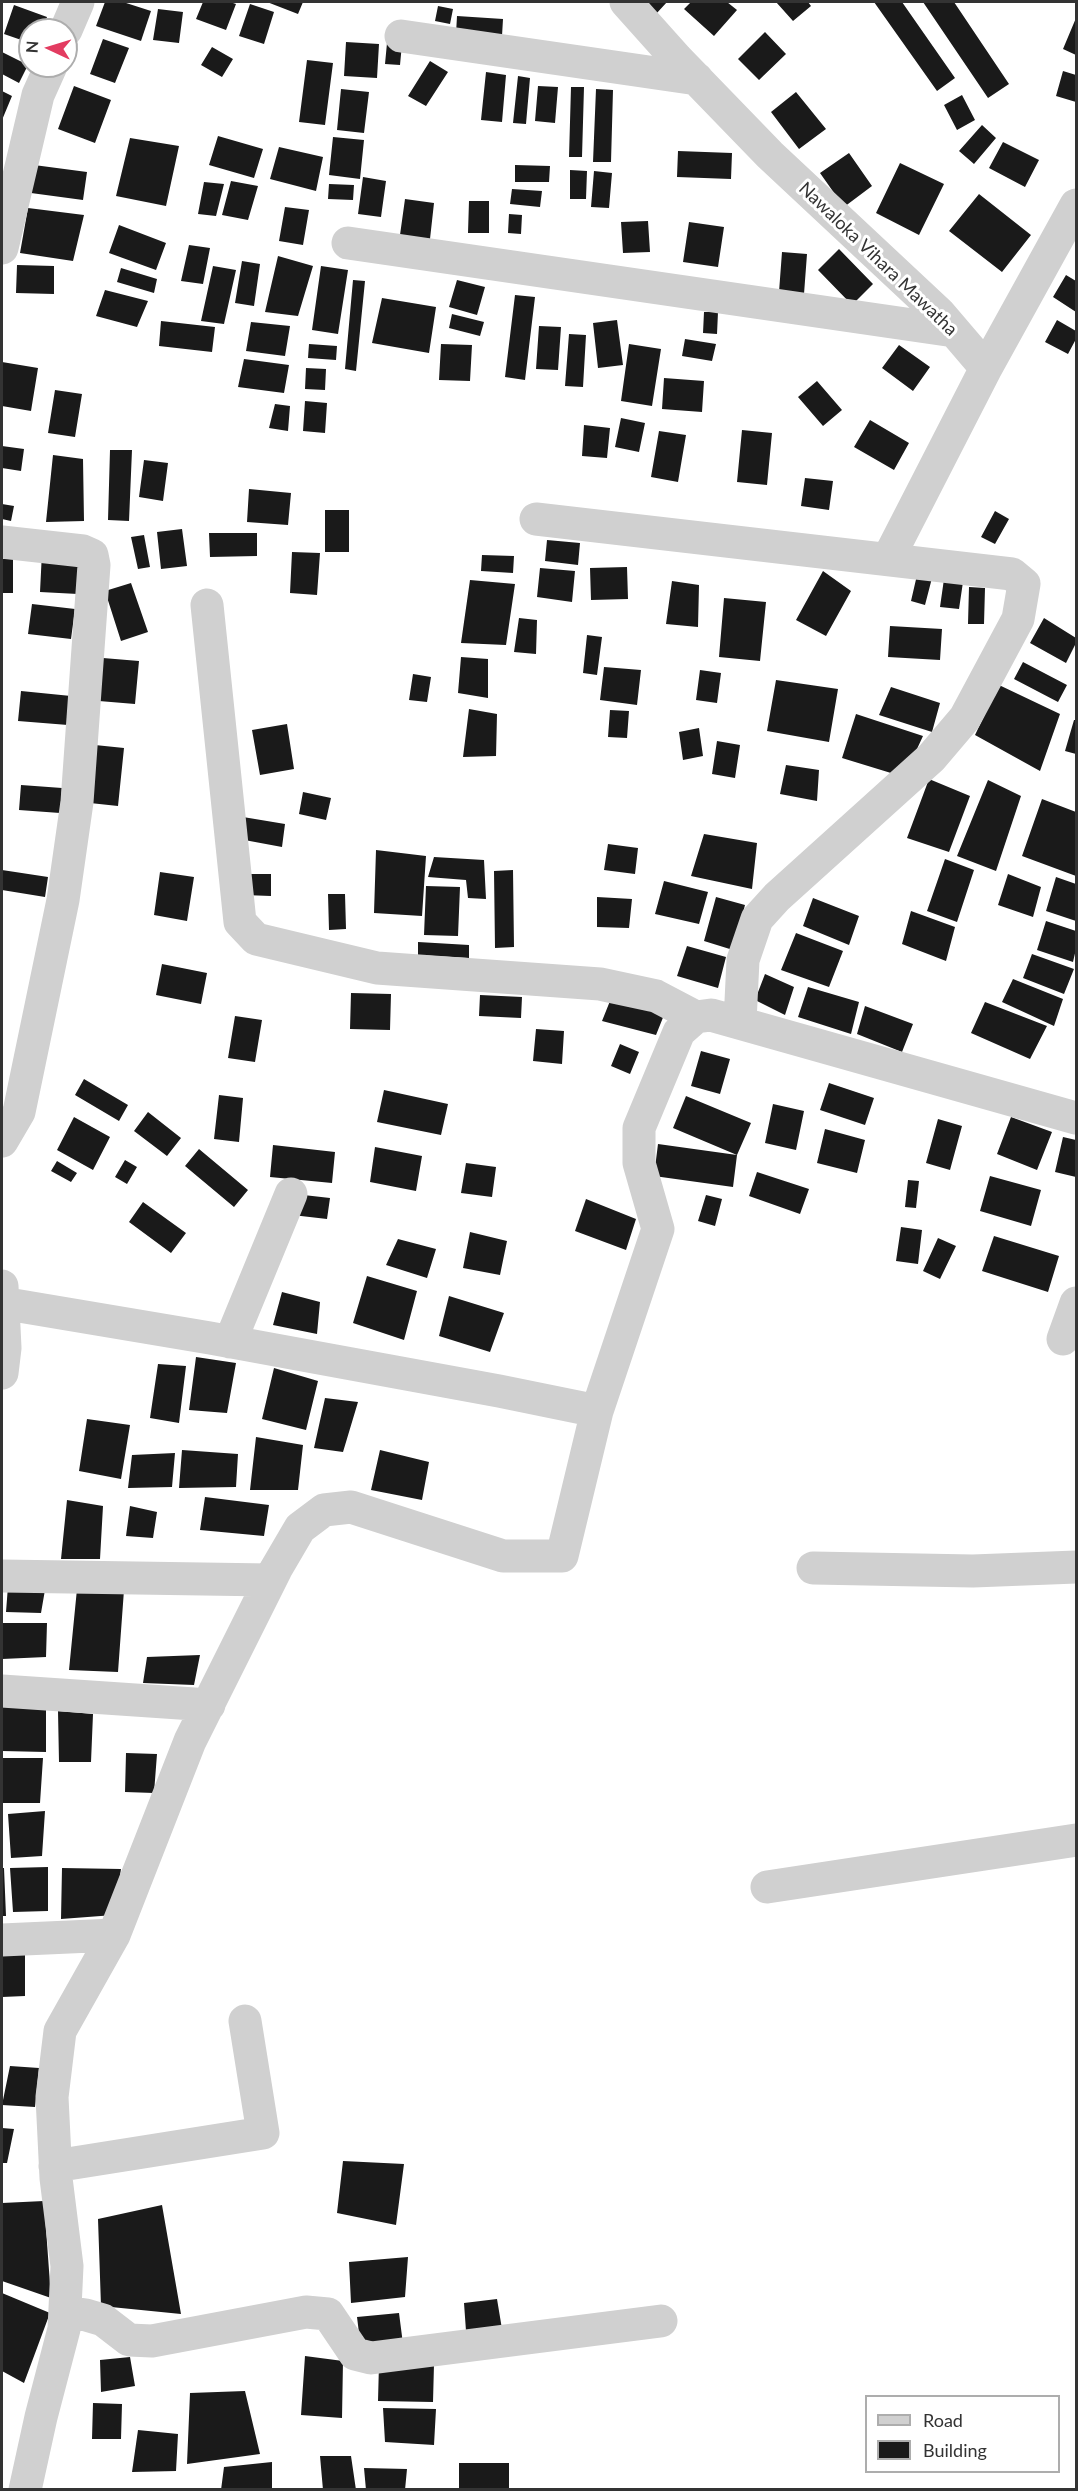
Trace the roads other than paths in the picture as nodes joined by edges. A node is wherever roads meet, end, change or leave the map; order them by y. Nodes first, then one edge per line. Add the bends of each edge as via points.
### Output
1 (78, 2) edge
2 (626, 2) edge
3 (71, 18) edge
4 (402, 36) dead end
5 (46, 78) edge
6 (697, 79) junction
7 (1077, 205) edge
8 (348, 243) dead end
9 (2, 248) edge
10 (954, 331) junction
11 (986, 368) junction
12 (536, 519) dead end
13 (2, 542) edge
14 (888, 559) junction
15 (207, 605) dead end
16 (696, 1017) junction
17 (740, 1022) junction
18 (1077, 1118) edge
19 (2, 1141) edge
20 (291, 1194) dead end
21 (2, 1297) edge
22 (1077, 1303) edge
23 (1063, 1339) dead end
24 (230, 1342) junction
25 (2, 1373) edge
26 (597, 1411) junction
27 (1077, 1567) edge
28 (813, 1568) dead end
29 (2, 1576) edge
30 (270, 1580) junction
31 (2, 1691) edge
32 (208, 1705) junction
33 (1077, 1840) edge
34 (767, 1887) dead end
35 (114, 1935) junction
36 (2, 1940) edge
37 (245, 2021) dead end
38 (55, 2166) junction
39 (65, 2312) junction
40 (661, 2321) dead end
41 (25, 2490) edge

1 - 3 street
2 - 6 street, Nawaloka Vihara Mawatha
4 - 6 street
5 - 9 street via 38,95
6 - 10 street, Nawaloka Vihara Mawatha via 770,155
7 - 11 street
8 - 10 street
10 - 11 street, Nawaloka Vihara Mawatha
11 - 14 street
12 - 14 street
13 - 19 street via 84,551 92,555 94,565 77,802 63,900 19,1112
14 - 17 street via 1012,574 1024,584 1018,619 965,718 931,758 757,919 743,960
15 - 16 street via 240,922 256,939 377,968 600,984 656,996
16 - 17 street via 711,1015
16 - 26 street via 679,1032 639,1128 639,1163 658,1229
17 - 18 street
20 - 24 street
21 - 24 street
21 - 25 street
22 - 23 street
24 - 26 street
26 - 30 street via 562,1556 503,1556 351,1507 324,1510 300,1528
27 - 28 street via 973,1571
29 - 30 street
30 - 32 street
31 - 32 street
32 - 35 street via 190,1741
33 - 34 street
35 - 36 street
35 - 38 street via 60,2031 52,2097
37 - 38 street via 263,2133
38 - 39 street via 67,2266
39 - 40 street via 103,2320 129,2340 152,2342 306,2312 328,2314 355,2354 371,2358
39 - 41 street

